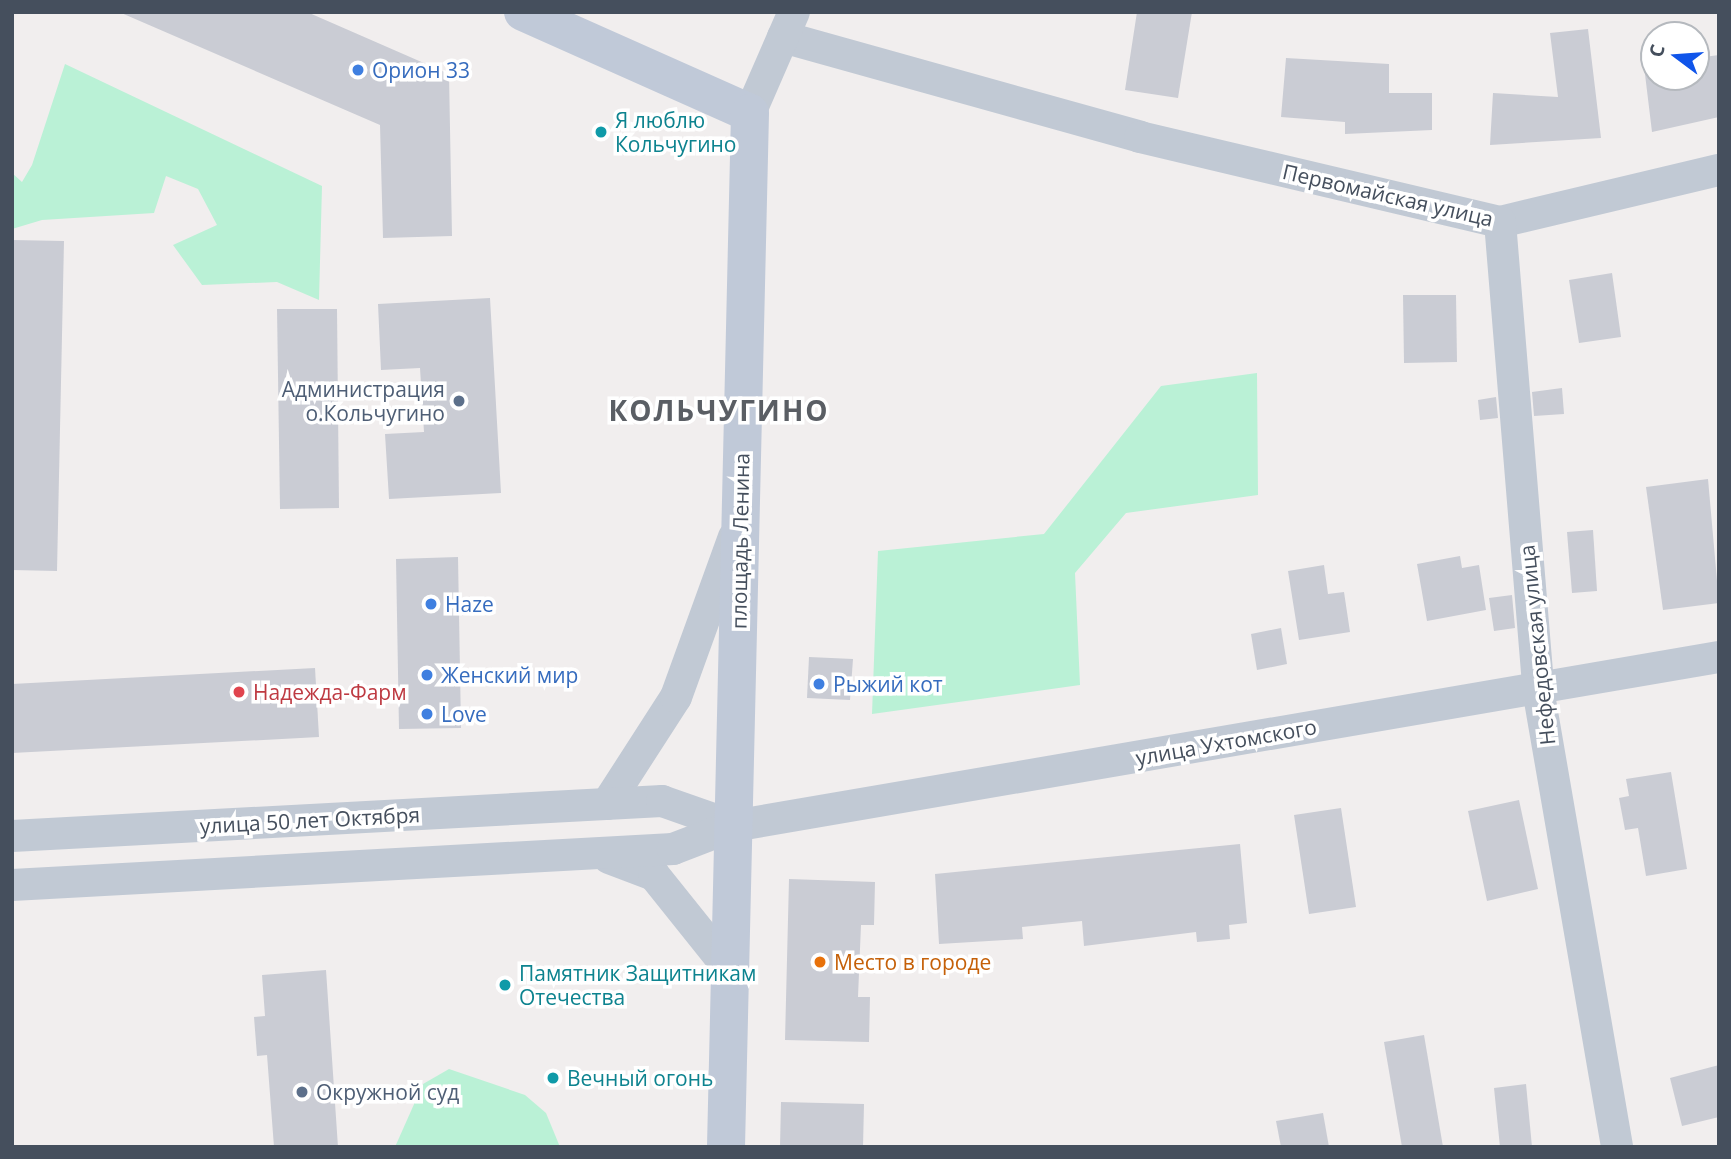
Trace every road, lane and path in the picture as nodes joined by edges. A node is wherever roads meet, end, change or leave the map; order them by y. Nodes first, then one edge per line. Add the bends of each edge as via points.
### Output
1 (523, 12) edge
2 (788, 25) edge
3 (750, 113) junction
4 (1719, 170) edge
5 (1500, 222) junction
6 (741, 519) junction
7 (1719, 657) edge
8 (1538, 689) junction
9 (607, 804) junction
10 (733, 826) junction
11 (12, 836) edge
12 (598, 853) junction
13 (12, 885) edge
14 (730, 970) junction
15 (726, 1147) edge
16 (1617, 1147) edge

1 - 3 main road
2 - 3 street, площадь Ленина
2 - 5 street, Первомайская улица via 1140,137
3 - 6 main road, площадь Ленина
4 - 5 street, Первомайская улица
5 - 8 street, Нефедовская улица
6 - 9 street via 676,696
6 - 10 main road, площадь Ленина
7 - 8 street, улица Ухтомского
8 - 10 street, улица Ухтомского
8 - 16 street, Нефедовская улица
9 - 10 street, улица 50 лет Октября via 662,801
9 - 11 street, улица 50 лет Октября
10 - 12 street via 673,849
10 - 14 main road, площадь Ленина
12 - 13 street
12 - 14 street via 654,875
14 - 15 main road, площадь Ленина

